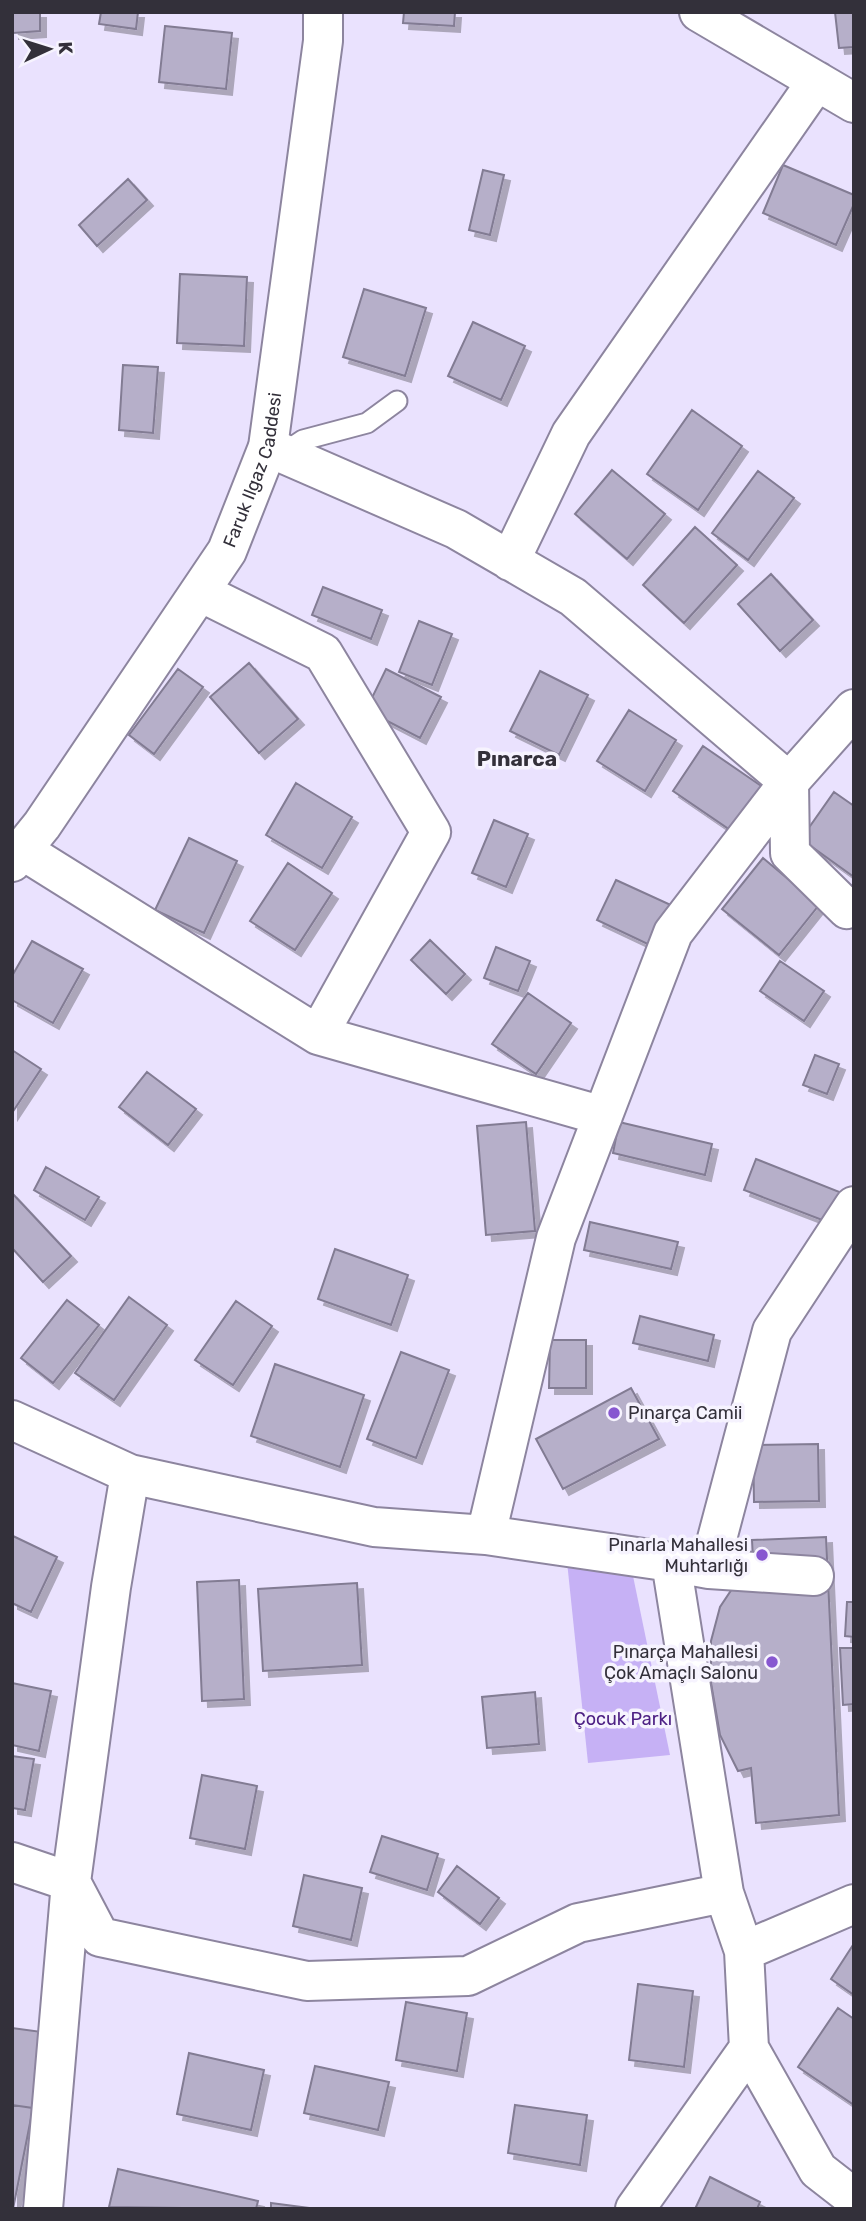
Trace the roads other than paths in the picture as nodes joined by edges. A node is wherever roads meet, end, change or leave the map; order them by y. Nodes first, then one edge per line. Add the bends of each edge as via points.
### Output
1 (323, 12) edge
2 (699, 12) edge
3 (817, 81) junction
4 (854, 103) edge
5 (397, 401) dead end
6 (275, 451) junction
7 (510, 561) junction
8 (200, 592) junction
9 (854, 709) edge
10 (789, 782) junction
11 (17, 856) edge
12 (854, 907) edge
13 (318, 1035) junction
14 (603, 1116) junction
15 (854, 1206) edge
16 (12, 1420) edge
17 (130, 1474) junction
18 (485, 1535) junction
19 (671, 1562) junction
20 (709, 1569) junction
21 (814, 1576) dead end
22 (12, 1862) edge
23 (71, 1882) junction
24 (724, 1892) junction
25 (854, 1903) edge
26 (744, 1951) junction
27 (749, 2048) junction
28 (854, 2198) edge
29 (43, 2209) edge
30 (635, 2209) edge

1 - 6 street, Faruk Ilgaz Caddesi
2 - 3 street
3 - 4 street
3 - 7 street via 571,434
5 - 6 lane via 367,423
6 - 7 street via 456,529
6 - 8 street, Faruk Ilgaz Caddesi via 227,551
7 - 10 street via 572,597
8 - 11 street, Faruk Ilgaz Caddesi
8 - 13 street via 323,653 431,832
9 - 10 street
10 - 12 street via 790,853 848,909
10 - 14 street via 673,933
11 - 13 street
13 - 14 street
14 - 18 street via 556,1238
15 - 20 street via 772,1331
16 - 17 street
17 - 18 street via 374,1527
17 - 23 street
18 - 19 street
19 - 20 street
19 - 24 street
20 - 21 street
22 - 23 street
23 - 24 street via 100,1937 307,1981 468,1976 579,1923
23 - 29 street
24 - 26 street
25 - 26 street
26 - 27 street
27 - 28 street via 818,2170
27 - 30 street

